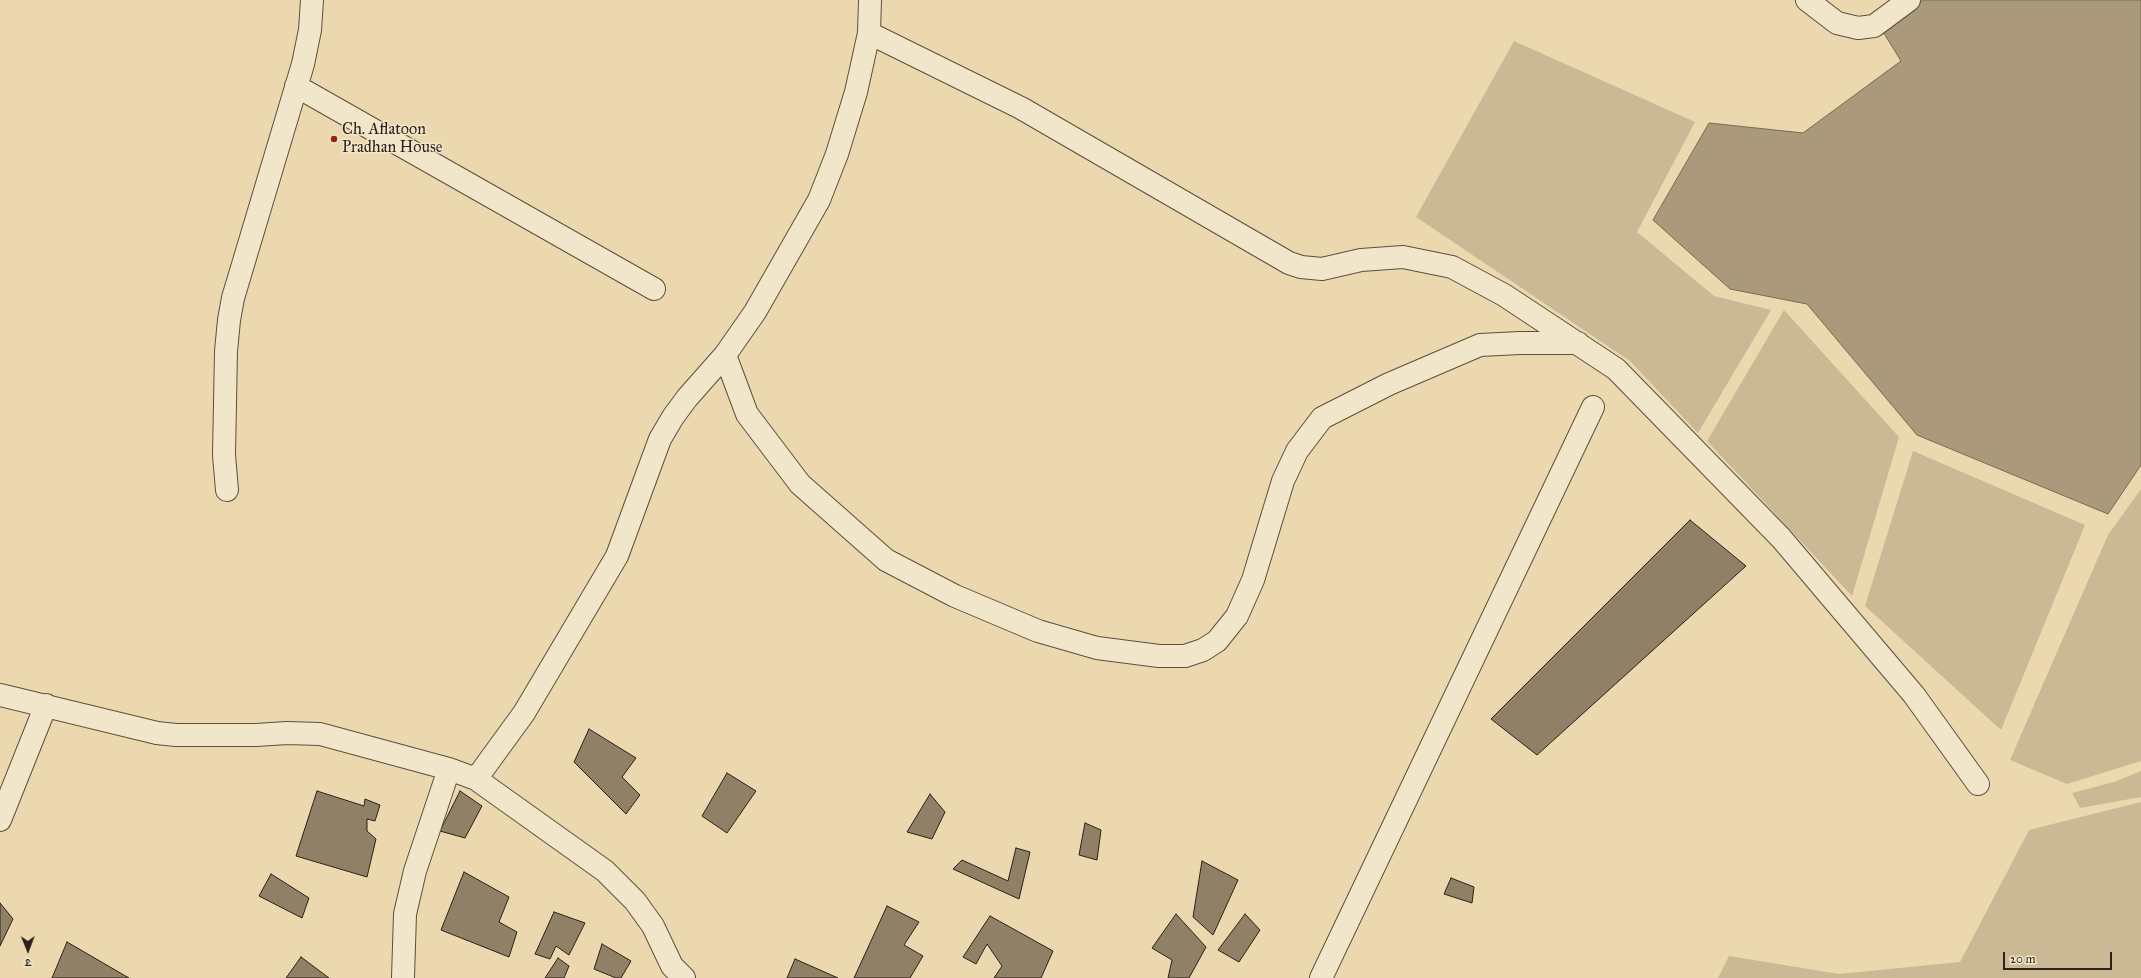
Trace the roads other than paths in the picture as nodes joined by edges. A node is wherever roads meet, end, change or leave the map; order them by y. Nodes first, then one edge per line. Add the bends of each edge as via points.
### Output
1 (870, 0) edge
2 (1807, 0) edge
3 (1909, 0) edge
4 (308, 1) edge
5 (869, 33) junction
6 (296, 86) junction
7 (654, 289) dead end
8 (1578, 343) junction
9 (725, 355) junction
10 (1593, 407) dead end
11 (227, 490) dead end
12 (0, 695) edge
13 (46, 706) junction
14 (449, 769) junction
15 (476, 779) junction
16 (1978, 784) dead end
17 (0, 820) edge
18 (403, 978) edge
19 (684, 978) edge
20 (1321, 978) edge

1 - 5 street
2 - 3 street via 1837,23 1858,28 1874,26
4 - 6 street via 310,30
5 - 8 street via 1021,108 1289,263 1322,269 1361,260 1403,257 1452,267 1504,295
5 - 9 street via 856,92 837,154 819,200 759,305
6 - 7 street
6 - 11 street via 233,298 229,320 224,455
8 - 9 street via 1480,345 1389,384 1322,418 1296,451 1283,481 1253,580 1237,616 1217,641 1203,650 1185,656 1159,656 1097,648 1038,630 954,596 886,560 800,484 747,414
8 - 16 street via 1616,369 1781,538 1914,695
9 - 15 street via 687,398 660,439 617,556 524,713
10 - 20 street
12 - 13 street
13 - 14 street via 139,729 176,735 320,734
13 - 17 street
14 - 15 street
14 - 18 street via 415,871 405,914
15 - 19 street via 605,871 635,901 653,926 672,966

